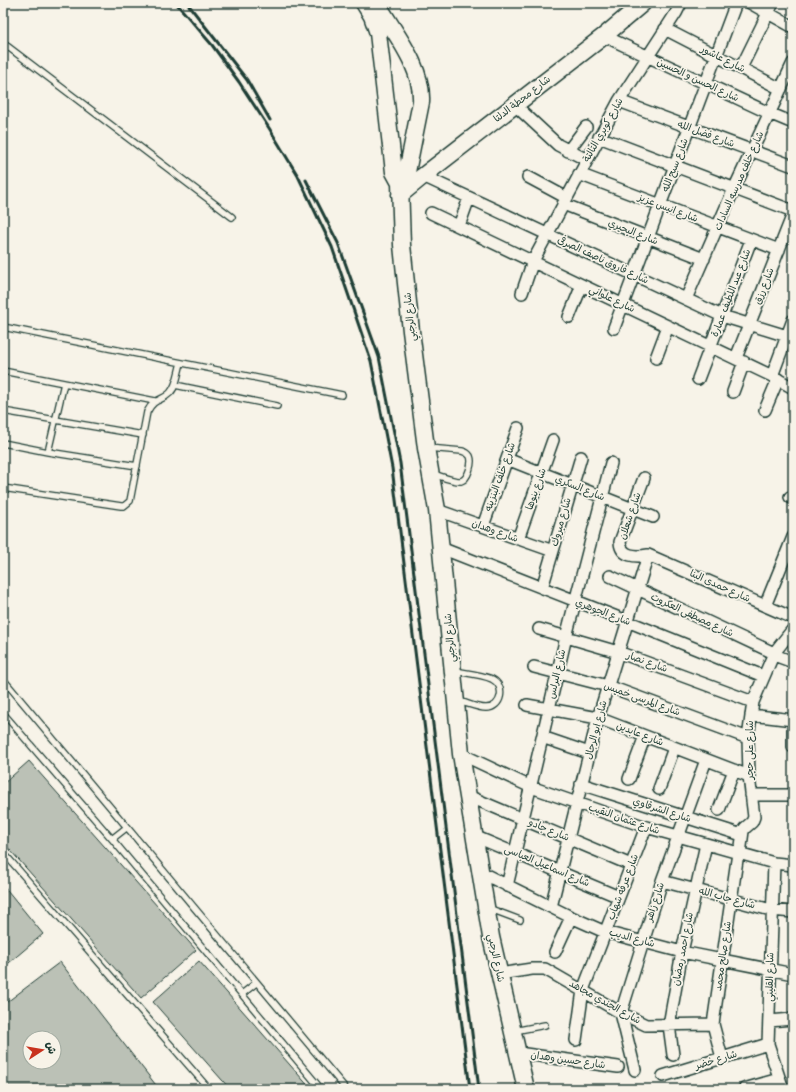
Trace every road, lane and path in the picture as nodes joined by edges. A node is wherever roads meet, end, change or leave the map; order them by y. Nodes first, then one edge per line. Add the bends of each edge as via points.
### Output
1 (364, 3) edge
2 (377, 3) edge
3 (644, 3) edge
4 (681, 3) edge
5 (736, 3) edge
6 (750, 3) edge
7 (770, 8) edge
8 (793, 27) edge
9 (666, 29) junction
10 (378, 32) junction
11 (394, 32) junction
12 (604, 36) junction
13 (3, 43) edge
14 (648, 56) junction
15 (716, 56) junction
16 (793, 63) edge
17 (741, 68) junction
18 (786, 83) edge
19 (706, 84) junction
20 (618, 101) junction
21 (515, 105) junction
22 (769, 113) junction
23 (793, 123) edge
24 (586, 127) dead end
25 (689, 128) junction
26 (599, 137) junction
27 (568, 151) junction
28 (752, 151) junction
29 (587, 160) junction
30 (674, 166) junction
31 (793, 166) edge
32 (579, 174) junction
33 (423, 176) junction
34 (528, 178) dead end
35 (400, 189) junction
36 (734, 189) junction
37 (470, 198) junction
38 (565, 201) junction
39 (660, 206) junction
40 (431, 212) dead end
41 (793, 213) edge
42 (232, 217) dead end
43 (459, 226) junction
44 (718, 227) junction
45 (547, 234) junction
46 (648, 237) junction
47 (751, 240) junction
48 (779, 250) junction
49 (704, 259) junction
50 (533, 261) junction
51 (634, 275) junction
52 (582, 285) junction
53 (522, 293) dead end
54 (686, 299) junction
55 (622, 304) junction
56 (722, 316) junction
57 (569, 317) dead end
58 (793, 320) edge
59 (749, 324) junction
60 (668, 326) junction
61 (3, 328) edge
62 (614, 328) dead end
63 (787, 336) junction
64 (711, 346) junction
65 (656, 358) dead end
66 (740, 360) junction
67 (181, 363) junction
68 (3, 371) edge
69 (775, 377) junction
70 (698, 379) dead end
71 (64, 383) junction
72 (175, 385) junction
73 (793, 388) edge
74 (733, 392) dead end
75 (342, 395) dead end
76 (155, 401) junction
77 (277, 406) dead end
78 (765, 410) dead end
79 (3, 411) edge
80 (56, 420) junction
81 (518, 428) dead end
82 (143, 435) junction
83 (553, 440) dead end
84 (3, 443) edge
85 (426, 448) junction
86 (48, 452) junction
87 (581, 457) dead end
88 (507, 459) junction
89 (611, 462) dead end
90 (137, 466) junction
91 (431, 473) junction
92 (541, 473) junction
93 (644, 478) dead end
94 (572, 486) junction
95 (3, 488) edge
96 (602, 497) junction
97 (632, 509) junction
98 (437, 510) junction
99 (653, 518) dead end
100 (483, 526) junction
101 (518, 539) junction
102 (792, 541) edge
103 (441, 548) junction
104 (553, 551) junction
105 (648, 555) junction
106 (610, 576) dead end
107 (542, 588) junction
108 (637, 589) junction
109 (576, 601) junction
110 (765, 606) junction
111 (793, 618) edge
112 (627, 621) junction
113 (539, 629) dead end
114 (793, 629) edge
115 (566, 637) junction
116 (618, 652) junction
117 (774, 654) junction
118 (793, 662) edge
119 (534, 667) dead end
120 (453, 671) junction
121 (558, 673) junction
122 (763, 676) junction
123 (3, 679) edge
124 (608, 686) junction
125 (456, 701) junction
126 (753, 702) junction
127 (527, 705) dead end
128 (549, 710) junction
129 (3, 713) edge
130 (750, 715) junction
131 (598, 718) junction
132 (793, 720) edge
133 (793, 729) edge
134 (645, 736) junction
135 (542, 738) junction
136 (748, 738) junction
137 (793, 747) edge
138 (674, 748) junction
139 (589, 753) junction
140 (461, 754) junction
141 (706, 760) junction
142 (734, 770) junction
143 (749, 776) junction
144 (629, 779) dead end
145 (581, 784) junction
146 (531, 787) junction
147 (659, 789) dead end
148 (751, 795) junction
149 (793, 795) edge
150 (468, 796) junction
151 (577, 803) junction
152 (719, 810) dead end
153 (685, 817) junction
154 (523, 819) junction
155 (646, 827) junction
156 (126, 828) junction
157 (474, 836) junction
158 (678, 836) junction
159 (742, 836) junction
160 (568, 838) junction
161 (112, 839) junction
162 (706, 844) junction
163 (3, 852) edge
164 (515, 853) junction
165 (739, 853) junction
166 (774, 863) junction
167 (631, 865) junction
168 (793, 865) edge
169 (480, 872) junction
170 (560, 872) junction
171 (662, 880) junction
172 (507, 886) junction
173 (696, 890) junction
174 (619, 897) junction
175 (731, 899) junction
176 (486, 907) junction
177 (551, 907) junction
178 (771, 910) junction
179 (793, 912) edge
180 (571, 917) junction
181 (520, 920) dead end
182 (605, 932) junction
183 (642, 942) junction
184 (555, 952) dead end
185 (682, 952) junction
186 (722, 960) junction
187 (770, 970) junction
188 (499, 974) junction
189 (793, 974) edge
190 (256, 983) junction
191 (583, 990) junction
192 (242, 994) junction
193 (621, 1013) junction
194 (793, 1018) edge
195 (769, 1021) junction
196 (713, 1024) junction
197 (545, 1025) dead end
198 (669, 1025) junction
199 (513, 1032) junction
200 (576, 1040) dead end
201 (768, 1044) junction
202 (518, 1053) junction
203 (673, 1055) dead end
204 (722, 1058) junction
205 (618, 1068) dead end
206 (635, 1070) dead end
207 (663, 1076) dead end
208 (781, 1084) edge
209 (210, 1089) edge
210 (321, 1089) edge
211 (346, 1089) edge
212 (526, 1089) edge
213 (744, 1089) edge

1 - 10 main road
2 - 11 main road
3 - 12 main road, شارع محطة الدلتا
4 - 9 street, شارع كوبري التالتة
5 - 15 street, شارع سبح الله
6 - 7 street
7 - 8 street
7 - 17 street
9 - 14 street, شارع كوبري التالتة
9 - 15 street, شارع عاشور
10 - 11 main road
10 - 35 main road via 394,172
11 - 35 main road via 414,66 421,90 421,102 407,172
12 - 14 street, شارع الحسن و الحسين
12 - 21 main road, شارع محطة الدلتا
13 - 42 lane
14 - 19 street, شارع الحسن و الحسين
14 - 20 street, شارع كوبري التالتة
15 - 17 street, شارع عاشور
15 - 19 street, شارع سبح الله
16 - 18 street, شارع خلف مدرسه السادات
17 - 18 street, شارع عاشور
18 - 22 street, شارع خلف مدرسه السادات
19 - 22 street, شارع الحسن و الحسين
19 - 25 street, شارع سبح الله
20 - 25 street, شارع فضل الله
20 - 26 street, شارع كوبري التالتة
21 - 27 street
21 - 33 main road, شارع محطة الدلتا
22 - 23 street, شارع الحسن و الحسين
22 - 28 street, شارع خلف مدرسه السادات
24 - 27 street
25 - 28 street, شارع فضل الله
25 - 30 street, شارع سبح الله
26 - 29 street, شارع كوبري التالتة
26 - 30 street
27 - 29 street
28 - 31 street, شارع فضل الله
28 - 36 street, شارع خلف مدرسه السادات
29 - 32 street, شارع كوبري التالتة
30 - 36 street
30 - 39 street, شارع سبح الله
32 - 38 street, شارع كوبري التالتة
32 - 39 street, شارع انيس عزيز
33 - 35 main road, شارع محطة الدلتا
33 - 37 street, شارع فاروق ناصف الصرفى
34 - 38 street, شارع البحيري
35 - 85 main road, شارع الرجبي via 402,245
36 - 41 street
36 - 44 street, شارع خلف مدرسه السادات
37 - 43 street
37 - 45 street, شارع فاروق ناصف الصرفى
38 - 45 street, شارع كوبري التالتة
38 - 46 street, شارع البحيري
39 - 44 street, شارع انيس عزيز
39 - 46 street, شارع سبح الله
40 - 43 street, شارع علواني
41 - 48 street, شارع رزق
43 - 50 street, شارع علواني
44 - 47 street, شارع انيس عزيز
44 - 49 street, شارع خلف مدرسه السادات
45 - 50 street, شارع كوبري التالتة
45 - 51 street, شارع فاروق ناصف الصرفى
46 - 49 street, شارع البحيري
46 - 51 street, شارع سبح الله
47 - 48 street, شارع انيس عزيز
47 - 56 street, شارع عبد اللطيف عمارة
48 - 59 street, شارع رزق
49 - 54 street, شارع خلف مدرسه السادات
50 - 52 street, شارع علواني
50 - 53 street, شارع كوبري التالتة
51 - 54 street, شارع فاروق ناصف الصرفى
51 - 55 street, شارع سبح الله
52 - 55 street, شارع علواني
52 - 57 street
54 - 56 street, شارع فاروق ناصف الصرفى
55 - 60 street, شارع علواني
55 - 62 street, شارع سبح الله
56 - 59 street, شارع فاروق ناصف الصرفى
56 - 64 street, شارع عبد اللطيف عمارة
58 - 63 street
59 - 63 street, شارع فاروق ناصف الصرفى
59 - 66 street, شارع رزق
60 - 64 street, شارع علواني
60 - 65 street
61 - 67 lane
63 - 69 street
64 - 66 street, شارع علواني
64 - 70 street, شارع عبد اللطيف عمارة
66 - 69 street, شارع علواني
66 - 74 street, شارع رزق
67 - 72 lane
67 - 75 lane
68 - 71 lane
69 - 73 street, شارع علواني
69 - 78 street
71 - 76 lane
71 - 80 lane
72 - 76 lane via 168,395
72 - 77 lane
76 - 82 lane via 147,412
79 - 80 lane
80 - 82 lane
80 - 86 lane
81 - 88 street, شارع خلف البنزينه
82 - 90 lane
83 - 92 street, شارع بنوها
84 - 86 lane
85 - 91 main road, شارع الرجبي
85 - 91 lane via 462,450 470,457 471,462 463,480 458,481
86 - 90 lane
87 - 94 street, شارع مبروك
88 - 92 street, شارع السكري
88 - 100 street, شارع خلف البنزينه
89 - 96 street, شارع البرلس
90 - 95 lane via 130,501 124,506
91 - 98 main road, شارع الرجبي
92 - 94 street, شارع السكري
92 - 101 street, شارع بنوها
93 - 97 street, شارع شعلان
94 - 96 street, شارع السكري
94 - 104 street, شارع مبروك
96 - 97 street, شارع السكري
96 - 109 street, شارع البرلس
97 - 99 street, شارع السكري
97 - 105 street, شارع شعلان via 620,542 621,548 623,552 634,556
98 - 100 street, شارع وهدان
98 - 103 main road, شارع الرجبي
100 - 101 street, شارع وهدان
101 - 104 street, شارع وهدان
102 - 110 street
103 - 107 street, شارع الجوهري
103 - 120 main road, شارع الرجبي
104 - 107 street, شارع مبروك
105 - 108 street, شارع ابو الرجال
105 - 110 street, شارع حمدى البنا
106 - 108 street, شارع مصطفى العكروت
107 - 109 street, شارع الجوهري
108 - 112 street, شارع ابو الرجال
108 - 117 street, شارع مصطفى العكروت
109 - 112 street, شارع الجوهري
109 - 115 street, شارع البرلس
110 - 111 street, شارع حمدى البنا
112 - 116 street, شارع ابو الرجال
112 - 122 street, شارع الجوهري
113 - 115 street, شارع نصار
114 - 117 street, شارع على حجر
115 - 116 street, شارع نصار
115 - 121 street, شارع البرلس
116 - 124 street, شارع ابو الرجال
116 - 126 street, شارع نصار
117 - 118 street, شارع مصطفى العكروت
117 - 122 street, شارع على حجر
119 - 121 street, شارع المرسى خميس
120 - 125 main road, شارع الرجبي
120 - 125 lane via 491,679 498,683 501,691 500,699 494,706 486,708
121 - 124 street, شارع المرسى خميس
121 - 128 street, شارع البرلس
122 - 126 street, شارع على حجر
123 - 156 lane
124 - 131 street, شارع ابو الرجال
124 - 136 street, شارع المرسى خميس
125 - 140 main road, شارع الرجبي
126 - 130 street, شارع على حجر
127 - 128 street, شارع عابدين
128 - 131 street, شارع عابدين
128 - 135 street, شارع البرلس
129 - 161 lane
130 - 132 street
130 - 136 street, شارع على حجر
131 - 134 street, شارع عابدين
131 - 139 street, شارع ابو الرجال
133 - 137 street
134 - 138 street, شارع عابدين
134 - 144 street
135 - 139 street
135 - 146 street, شارع البرلس
136 - 143 street, شارع على حجر
138 - 141 street, شارع عابدين
138 - 147 street
139 - 145 street, شارع ابو الرجال
140 - 146 street, شارع عثمان النقيب
140 - 150 main road, شارع الرجبي
141 - 142 street, شارع عابدين
141 - 153 street, شارع زاهر
142 - 143 street, شارع عابدين
142 - 152 street
143 - 148 street, شارع على حجر
145 - 151 street, شارع ابو الرجال
145 - 153 street, شارع الشرقاوي
146 - 151 street, شارع عثمان النقيب
146 - 154 street, شارع البرلس
148 - 149 street
148 - 159 street, شارع على حجر via 754,817
150 - 154 street, شارع جادو
150 - 157 main road, شارع الرجبي
151 - 155 street, شارع عثمان النقيب
151 - 160 street, شارع ابو الرجال
153 - 158 street, شارع زاهر
153 - 159 street, شارع الشرقاوي
154 - 160 street, شارع جادو
154 - 164 street, شارع البرلس
155 - 158 street, شارع عثمان النقيب
155 - 167 street, شارع عرفه شهاب
156 - 161 lane
156 - 190 lane
157 - 164 street, شارع اسماعيل العباسى
157 - 169 main road, شارع الرجبي
158 - 162 street, شارع عثمان النقيب
158 - 171 street, شارع زاهر
159 - 165 street, شارع على حجر
160 - 167 street, شارع جادو
160 - 170 street, شارع ابو الرجال
161 - 192 lane
162 - 165 street, شارع عثمان النقيب
162 - 173 street, شارع احمد رمضان
163 - 209 lane
164 - 170 street, شارع اسماعيل العباسى
164 - 172 street, شارع البرلس
165 - 166 street, شارع عثمان النقيب
165 - 175 street, شارع صالح محمد
166 - 168 street, شارع عثمان النقيب
166 - 178 street, شارع القليني
167 - 174 street, شارع عرفه شهاب
169 - 172 street, شارع الديب
169 - 176 main road, شارع الرجبي
170 - 174 street, شارع اسماعيل العباسى
170 - 177 street, شارع ابو الرجال
171 - 173 street, شارع جاب الله
171 - 183 street, شارع زاهر
172 - 177 street, شارع الديب
173 - 175 street, شارع جاب الله
173 - 185 street, شارع احمد رمضان
174 - 182 street, شارع عرفه شهاب
175 - 178 street, شارع جاب الله
175 - 186 street, شارع صالح محمد
176 - 181 lane
176 - 188 main road, شارع الرجبي
177 - 180 street, شارع الديب
178 - 179 street, شارع جاب الله
178 - 187 street, شارع القليني
180 - 182 street, شارع الديب
180 - 184 street
182 - 183 street, شارع الديب
182 - 191 street, شارع عرفه شهاب
183 - 185 street, شارع الديب
183 - 193 street, شارع زاهر
185 - 186 street, شارع الديب
185 - 198 street, شارع احمد رمضان
186 - 187 street, شارع الديب
186 - 196 street, شارع صالح محمد
187 - 189 street, شارع الديب
187 - 195 street, شارع القليني
188 - 191 street, شارع الجندي مجاهد via 545,969
188 - 199 main road, شارع الرجبي
190 - 192 lane
190 - 211 lane
191 - 193 street, شارع الجندي مجاهد
191 - 200 street, شارع عرفه شهاب
192 - 210 lane
193 - 198 street, شارع الجندي مجاهد via 646,1025
193 - 206 street
194 - 195 street
195 - 201 street, شارع القليني
196 - 198 street, شارع الجندي مجاهد
196 - 204 street, شارع صالح محمد
197 - 199 lane
198 - 203 street, شارع احمد رمضان
199 - 202 main road, شارع الرجبي
201 - 204 street, شارع خضر
201 - 208 street, شارع القليني
202 - 205 street, شارع حسين وهدان
202 - 212 main road, شارع الرجبي
204 - 207 street, شارع خضر
208 - 213 street

